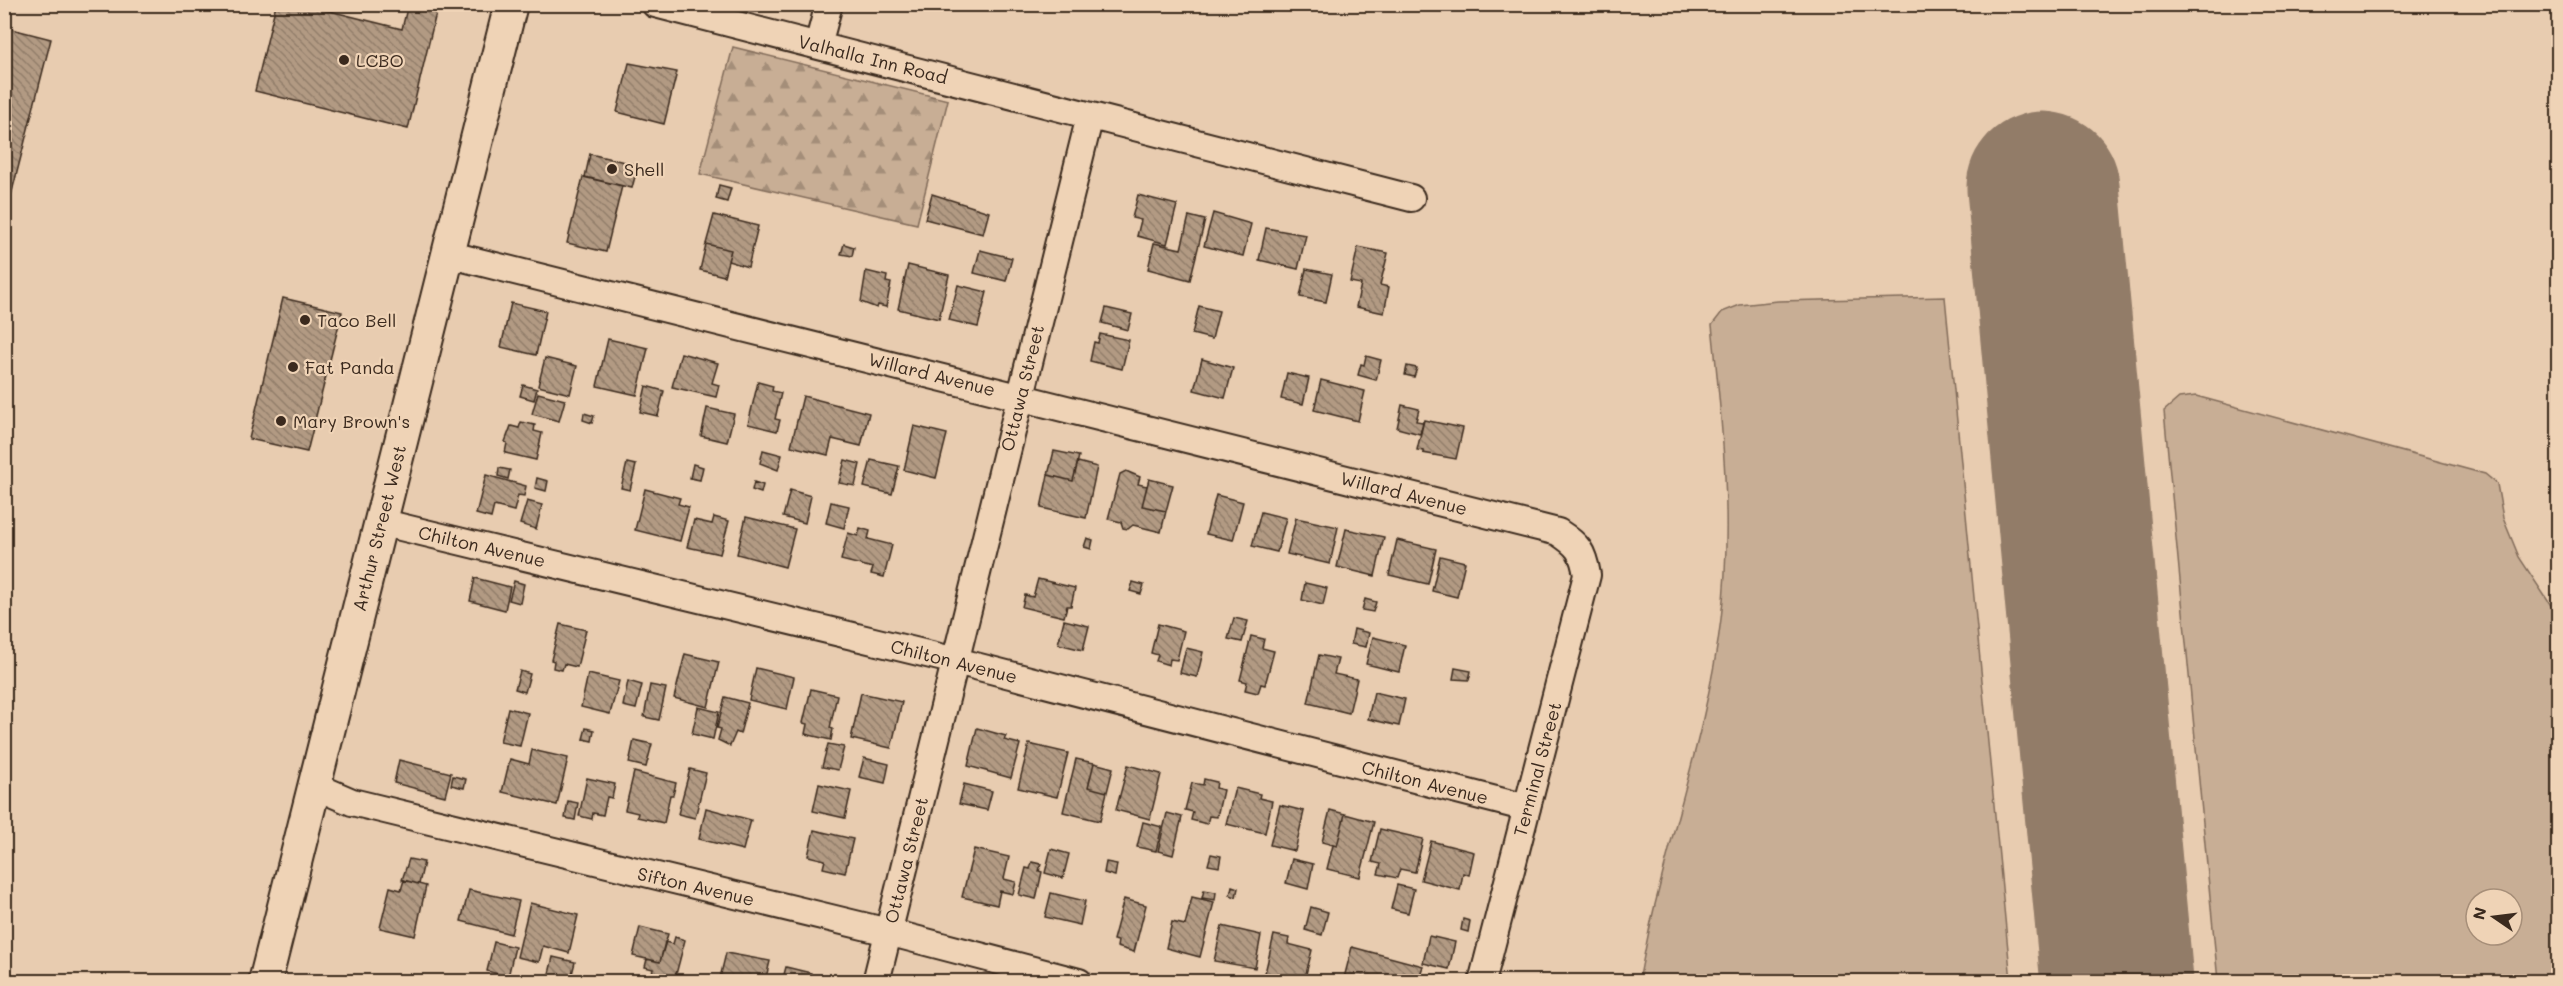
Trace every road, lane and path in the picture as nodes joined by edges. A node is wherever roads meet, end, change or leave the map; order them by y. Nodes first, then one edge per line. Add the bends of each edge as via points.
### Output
1 (511, 4) edge
2 (656, 4) edge
3 (829, 4) edge
4 (818, 45) junction
5 (1090, 116) junction
6 (1411, 198) dead end
7 (447, 254) junction
8 (1020, 396) junction
9 (380, 522) junction
10 (1584, 556) joint
11 (956, 661) junction
12 (315, 786) junction
13 (1527, 808) junction
14 (888, 932) junction
15 (265, 981) edge
16 (876, 981) edge
17 (1079, 981) edge
18 (1482, 981) edge

1 - 7 main road, Arthur Street West
2 - 4 street, Valhalla Inn Road
3 - 4 street
4 - 5 street, Valhalla Inn Road
5 - 6 street
5 - 8 street, Ottawa Street
7 - 8 street, Willard Avenue
7 - 9 main road, Arthur Street West
8 - 10 street, Willard Avenue via 1558,532
8 - 11 street, Ottawa Street
9 - 11 street, Chilton Avenue
9 - 12 main road, Arthur Street West
10 - 13 street, Terminal Street via 1587,575
11 - 13 street, Chilton Avenue
11 - 14 street, Ottawa Street
12 - 14 street, Sifton Avenue via 352,802 428,822
12 - 15 main road, Arthur Street West
13 - 18 street, Terminal Street
14 - 16 street, Ottawa Street
14 - 17 street, Sifton Avenue

